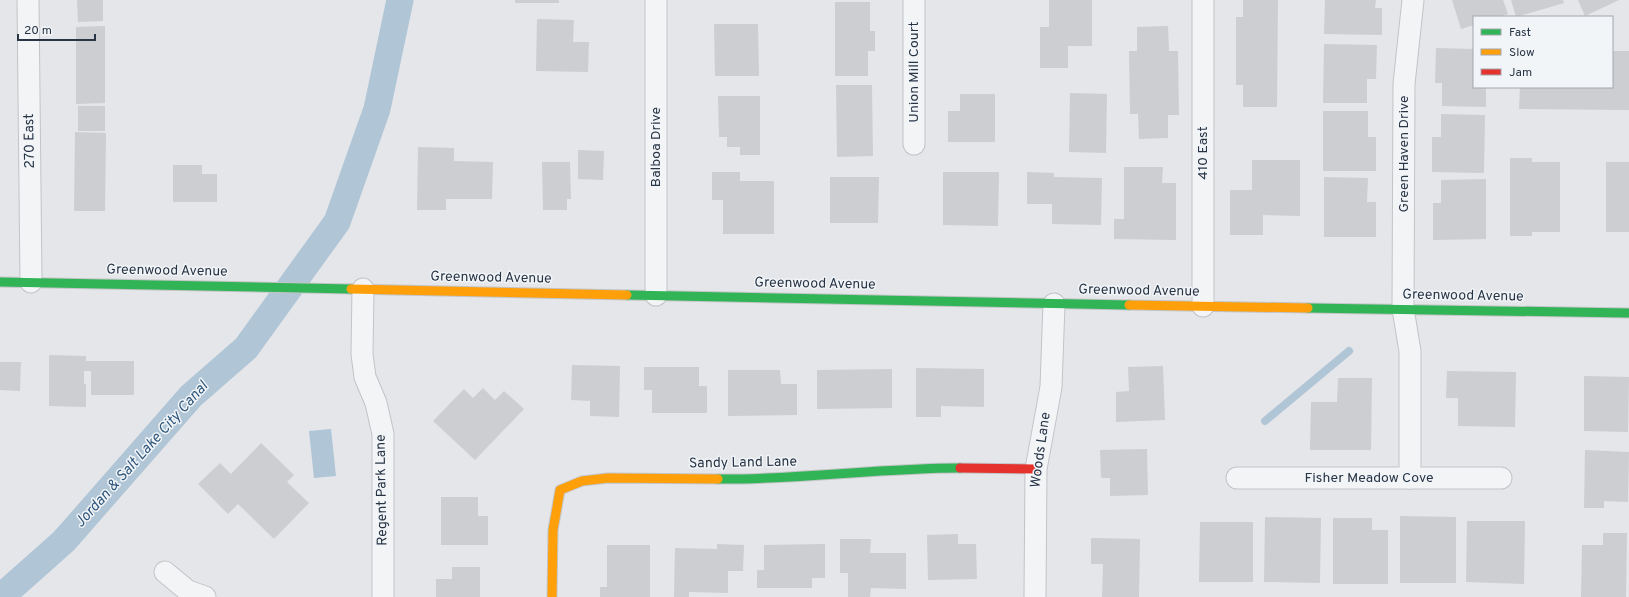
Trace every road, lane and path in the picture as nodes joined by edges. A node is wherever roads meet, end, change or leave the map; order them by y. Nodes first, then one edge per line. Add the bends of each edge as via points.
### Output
1 (28, 0) edge
2 (656, 0) edge
3 (914, 0) edge
4 (1203, 0) edge
5 (1413, 0) edge
6 (914, 144) dead end
7 (0, 282) edge
8 (31, 282) junction
9 (363, 289) junction
10 (656, 295) junction
11 (1054, 304) junction
12 (1203, 306) junction
13 (1403, 309) junction
14 (1629, 313) edge
15 (1036, 468) junction
16 (1237, 478) dead end
17 (1410, 478) junction
18 (1501, 478) dead end
19 (166, 572) dead end
20 (205, 597) edge
21 (383, 597) edge
22 (552, 597) edge
23 (1034, 597) edge

1 - 8 street, 270 East
2 - 10 street, Balboa Drive
3 - 6 street, Union Mill Court
4 - 12 street, 410 East
5 - 13 street, Green Haven Drive via 1404,84
7 - 8 street, Greenwood Avenue
8 - 9 street, Greenwood Avenue
9 - 10 street, Greenwood Avenue
9 - 21 street, Regent Park Lane via 362,354 365,377 376,403 383,434
10 - 11 street, Greenwood Avenue
11 - 12 street, Greenwood Avenue
11 - 15 street, Woods Lane via 1051,387
12 - 13 street, Greenwood Avenue
13 - 14 street, Greenwood Avenue
13 - 17 street, Green Haven Drive via 1410,351
15 - 22 street, Sandy Land Lane via 924,468 778,477 608,478 582,481 560,490 554,511 551,540
15 - 23 street, Woods Lane
16 - 17 street, Fisher Meadow Cove
17 - 18 street, Fisher Meadow Cove
19 - 20 street via 188,592

